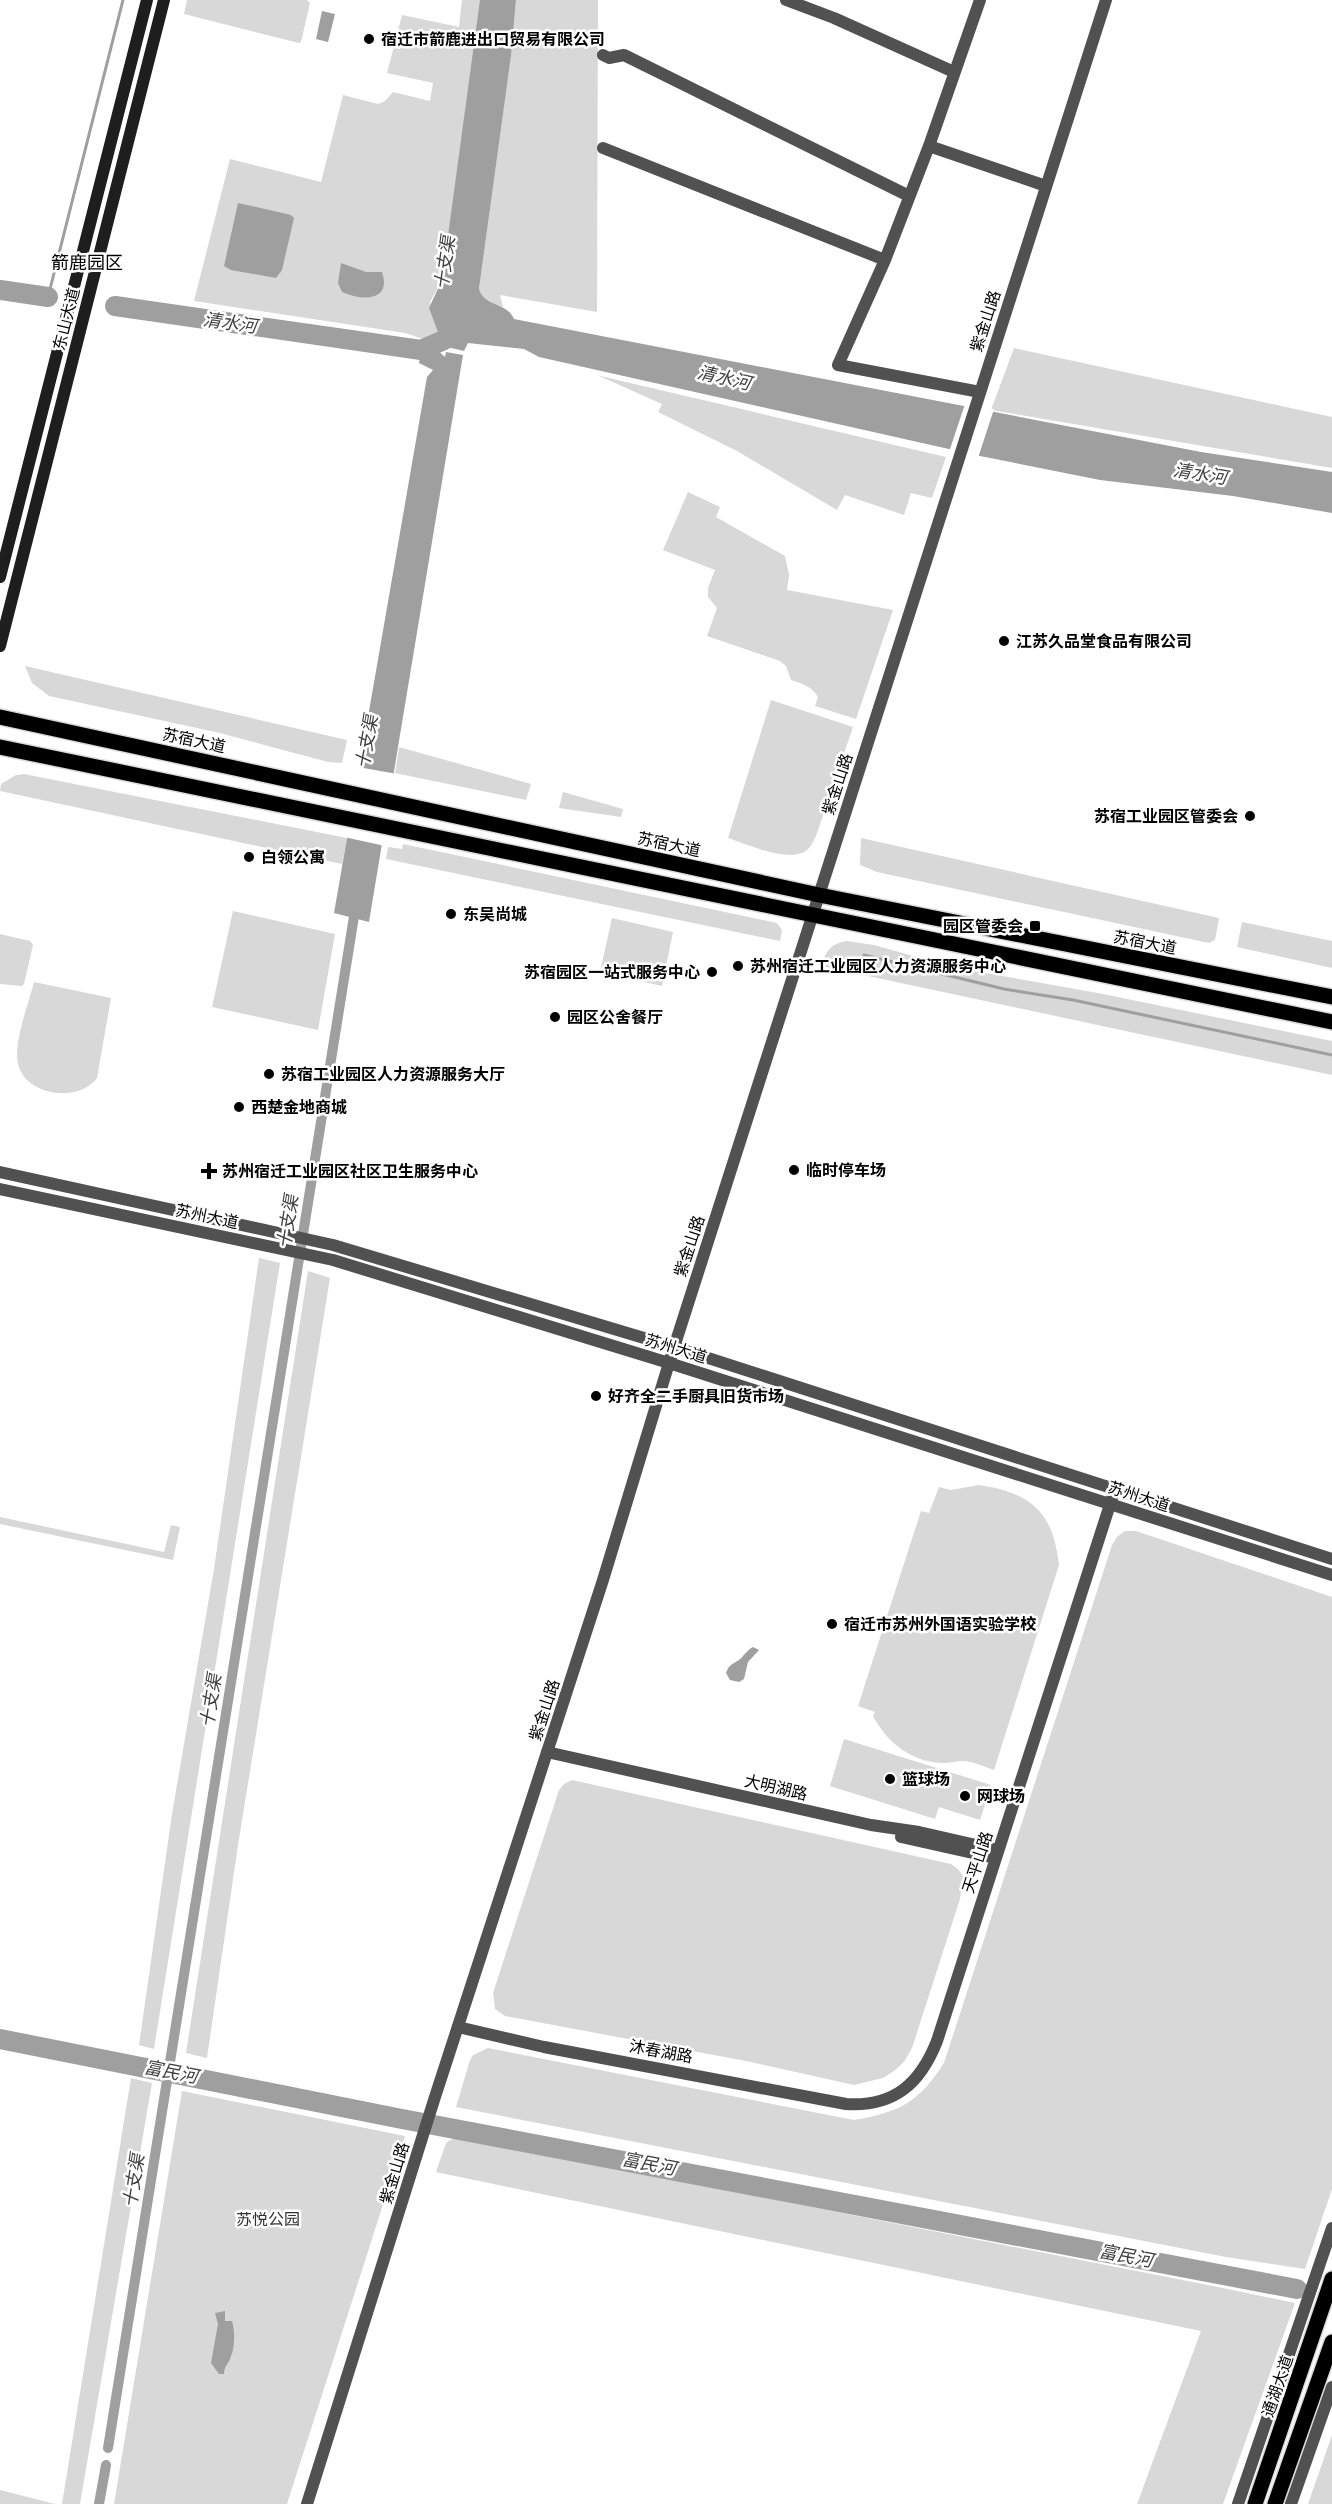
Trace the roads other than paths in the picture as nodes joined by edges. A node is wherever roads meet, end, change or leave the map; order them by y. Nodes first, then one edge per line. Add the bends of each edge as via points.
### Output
1 (147, 0) edge
2 (164, 0) edge
3 (786, 0) edge
4 (980, 0) edge
5 (1106, 0) edge
6 (603, 55) dead end
7 (954, 72) junction
8 (929, 146) junction
9 (603, 148) dead end
10 (1046, 186) junction
11 (909, 196) junction
12 (885, 260) junction
13 (980, 392) junction
14 (0, 577) edge
15 (0, 646) edge
16 (0, 717) edge
17 (0, 747) edge
18 (819, 895) junction
19 (812, 915) junction
20 (1332, 997) edge
21 (1332, 1022) edge
22 (0, 1172) edge
23 (0, 1189) edge
24 (674, 1347) junction
25 (669, 1363) junction
26 (1112, 1488) junction
27 (1107, 1503) junction
28 (1332, 1559) edge
29 (1332, 1575) edge
30 (546, 1755) junction
31 (994, 1854) junction
32 (459, 2024) junction
33 (860, 2102) joint
34 (1332, 2228) edge
35 (1332, 2279) edge
36 (1332, 2342) edge
37 (1332, 2387) edge
38 (307, 2504) edge
39 (1238, 2504) edge
40 (1255, 2504) edge
41 (1275, 2504) edge
42 (1291, 2504) edge

1 - 14 main road, 东山大道
2 - 15 main road, 东山大道
3 - 7 street
4 - 7 street
5 - 10 street, 紫金山路
6 - 11 street via 624,55
7 - 8 street
8 - 10 street
8 - 11 street
9 - 12 street
10 - 13 street, 紫金山路
11 - 12 street
12 - 13 street via 838,365
13 - 18 street, 紫金山路
16 - 18 main road, 苏宿大道
17 - 19 main road
18 - 19 street, 紫金山路
18 - 20 main road, 苏宿大道
19 - 21 main road
19 - 24 street, 紫金山路
22 - 24 street, 苏州大道 via 333,1245
23 - 25 street, 苏州大道 via 333,1260
24 - 25 street, 紫金山路
24 - 26 street, 苏州大道
25 - 27 street, 苏州大道
25 - 30 street, 紫金山路
26 - 27 street, 天平山路
26 - 28 street, 苏州大道
27 - 29 street, 苏州大道
27 - 31 street, 天平山路
30 - 31 street, 大明湖路 via 919,1832
30 - 32 street, 紫金山路
31 - 33 street, 天平山路 via 921,2063 892,2090
32 - 33 street, 沐春湖路
32 - 38 street, 紫金山路
34 - 39 street
35 - 40 main road, 通湖大道
36 - 41 main road
37 - 42 street

